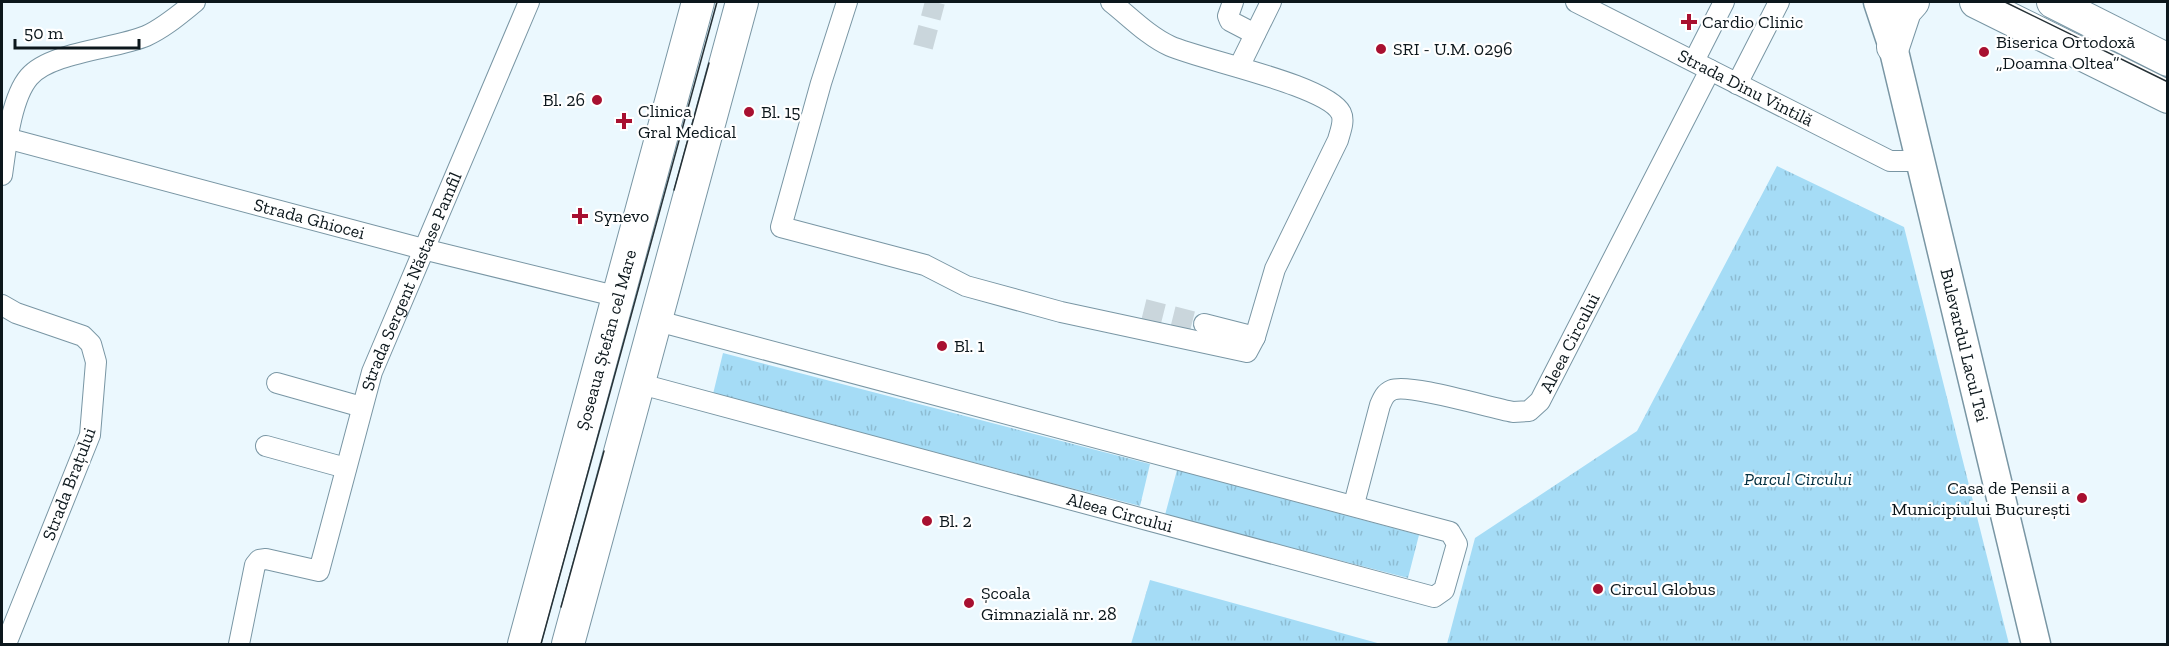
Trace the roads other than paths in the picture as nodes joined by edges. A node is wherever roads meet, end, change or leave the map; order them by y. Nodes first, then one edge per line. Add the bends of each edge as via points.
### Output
1 (529, 2) edge
2 (698, 2) edge
3 (742, 2) edge
4 (847, 2) edge
5 (1111, 2) edge
6 (1233, 2) edge
7 (1271, 2) edge
8 (1576, 2) edge
9 (1724, 2) edge
10 (1779, 2) edge
11 (1878, 2) edge
12 (1894, 2) edge
13 (1913, 2) edge
14 (1976, 2) edge
15 (2053, 2) edge
16 (189, 4) edge
17 (1255, 34) junction
18 (1893, 47) junction
19 (2168, 60) edge
20 (1702, 65) junction
21 (1239, 67) junction
22 (1737, 84) junction
23 (2168, 97) edge
24 (5, 137) edge
25 (1920, 161) junction
26 (2, 175) edge
27 (423, 249) junction
28 (619, 297) junction
29 (2, 305) edge
30 (654, 320) junction
31 (1204, 324) tunnel mouth
32 (1255, 337) junction
33 (277, 383) dead end
34 (637, 383) junction
35 (362, 407) junction
36 (266, 446) dead end
37 (346, 468) junction
38 (1354, 504) junction
39 (6, 645) edge
40 (239, 645) edge
41 (524, 645) edge
42 (568, 645) edge
43 (2036, 645) edge

1 - 27 street, Strada Sergent Năstase Pamfil
2 - 28 main road, Șoseaua Ștefan cel Mare
3 - 30 main road
4 - 32 street via 781,227 925,265 966,286 1061,312 1247,352
5 - 21 street via 1170,46
6 - 17 street via 1230,21
7 - 17 street
8 - 20 street, Strada Dinu Vintilă
9 - 20 street, Aleea Circului
10 - 22 street
11 - 18 main road, Bulevardul Lacul Tei
12 - 18 main road, Bulevardul Lacul Tei
13 - 18 main road via 1905,12
14 - 23 main road
15 - 19 main road
16 - 24 street via 148,35 39,69 22,88
17 - 21 street
18 - 25 main road, Bulevardul Lacul Tei
20 - 22 street, Strada Dinu Vintilă
20 - 38 street, Aleea Circului via 1540,401 1529,411 1514,412 1408,389 1390,391 1380,405
21 - 32 street via 1332,104 1341,113 1342,124 1338,140 1275,269
22 - 25 street, Strada Dinu Vintilă via 1890,161
24 - 26 street
24 - 27 street, Strada Ghiocei
25 - 43 main road, Bulevardul Lacul Tei
27 - 28 street, Strada Ghiocei
27 - 35 street, Strada Sergent Năstase Pamfil via 378,355
28 - 41 main road, Șoseaua Ștefan cel Mare
29 - 39 street, Strada Brațului via 83,336 91,344 96,362 90,435
30 - 34 main road
30 - 38 street, Aleea Circului
31 - 32 street
33 - 35 street
34 - 38 street, Aleea Circului via 1434,597 1440,595 1457,544 1455,536
34 - 42 main road
35 - 37 street, Strada Sergent Năstase Pamfil
36 - 37 street
37 - 40 street, Strada Sergent Năstase Pamfil via 319,572 259,560

